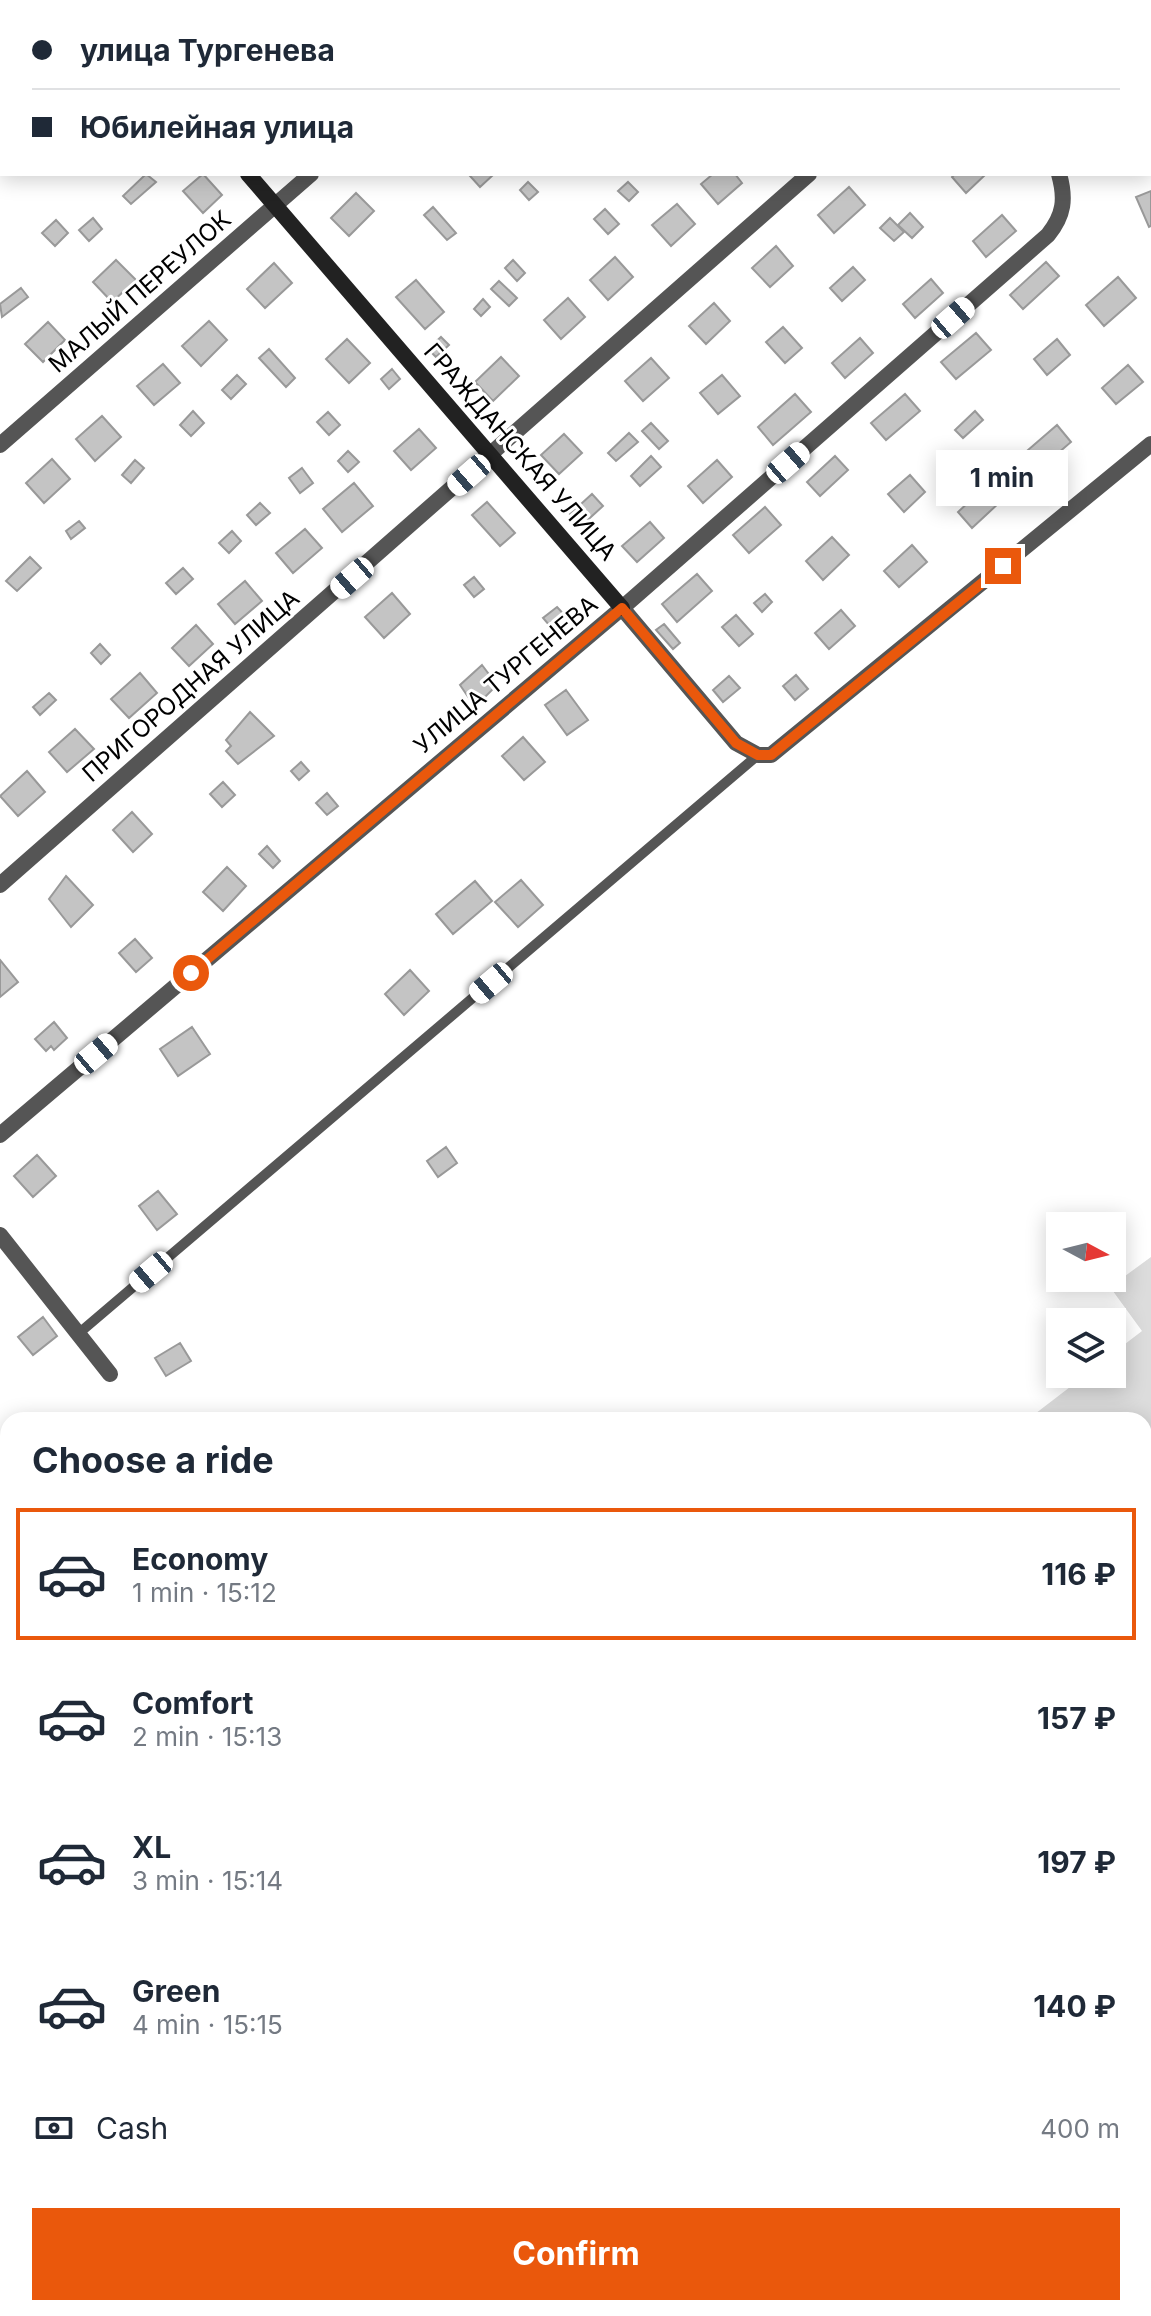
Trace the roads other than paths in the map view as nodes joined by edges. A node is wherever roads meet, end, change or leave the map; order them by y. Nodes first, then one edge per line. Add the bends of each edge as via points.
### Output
1 (250, 176) edge
2 (309, 176) edge
3 (807, 176) edge
4 (1059, 176) edge
5 (275, 205) junction
6 (1151, 444) edge
7 (0, 445) edge
8 (492, 454) junction
9 (622, 608) junction
10 (758, 755) junction
11 (0, 885) edge
12 (0, 1135) edge
13 (0, 1235) edge
14 (78, 1334) junction
15 (110, 1374) dead end

1 - 5 street, ГРАЖДАНСКАЯ УЛИЦА
2 - 5 street, МАЛЫЙ ПЕРЕУЛОК
3 - 8 street, ПРИГОРОДНАЯ УЛИЦА
4 - 9 street, УЛИЦА ТУРГЕНЕВА via 1064,206 1048,235
5 - 7 street, МАЛЫЙ ПЕРЕУЛОК
5 - 8 street, ГРАЖДАНСКАЯ УЛИЦА
6 - 10 street via 782,749
8 - 9 street, ГРАЖДАНСКАЯ УЛИЦА
8 - 11 street, ПРИГОРОДНАЯ УЛИЦА
9 - 10 street, ГРАЖДАНСКАЯ УЛИЦА via 736,743
9 - 12 street, УЛИЦА ТУРГЕНЕВА
10 - 14 lane
13 - 14 street
14 - 15 street

